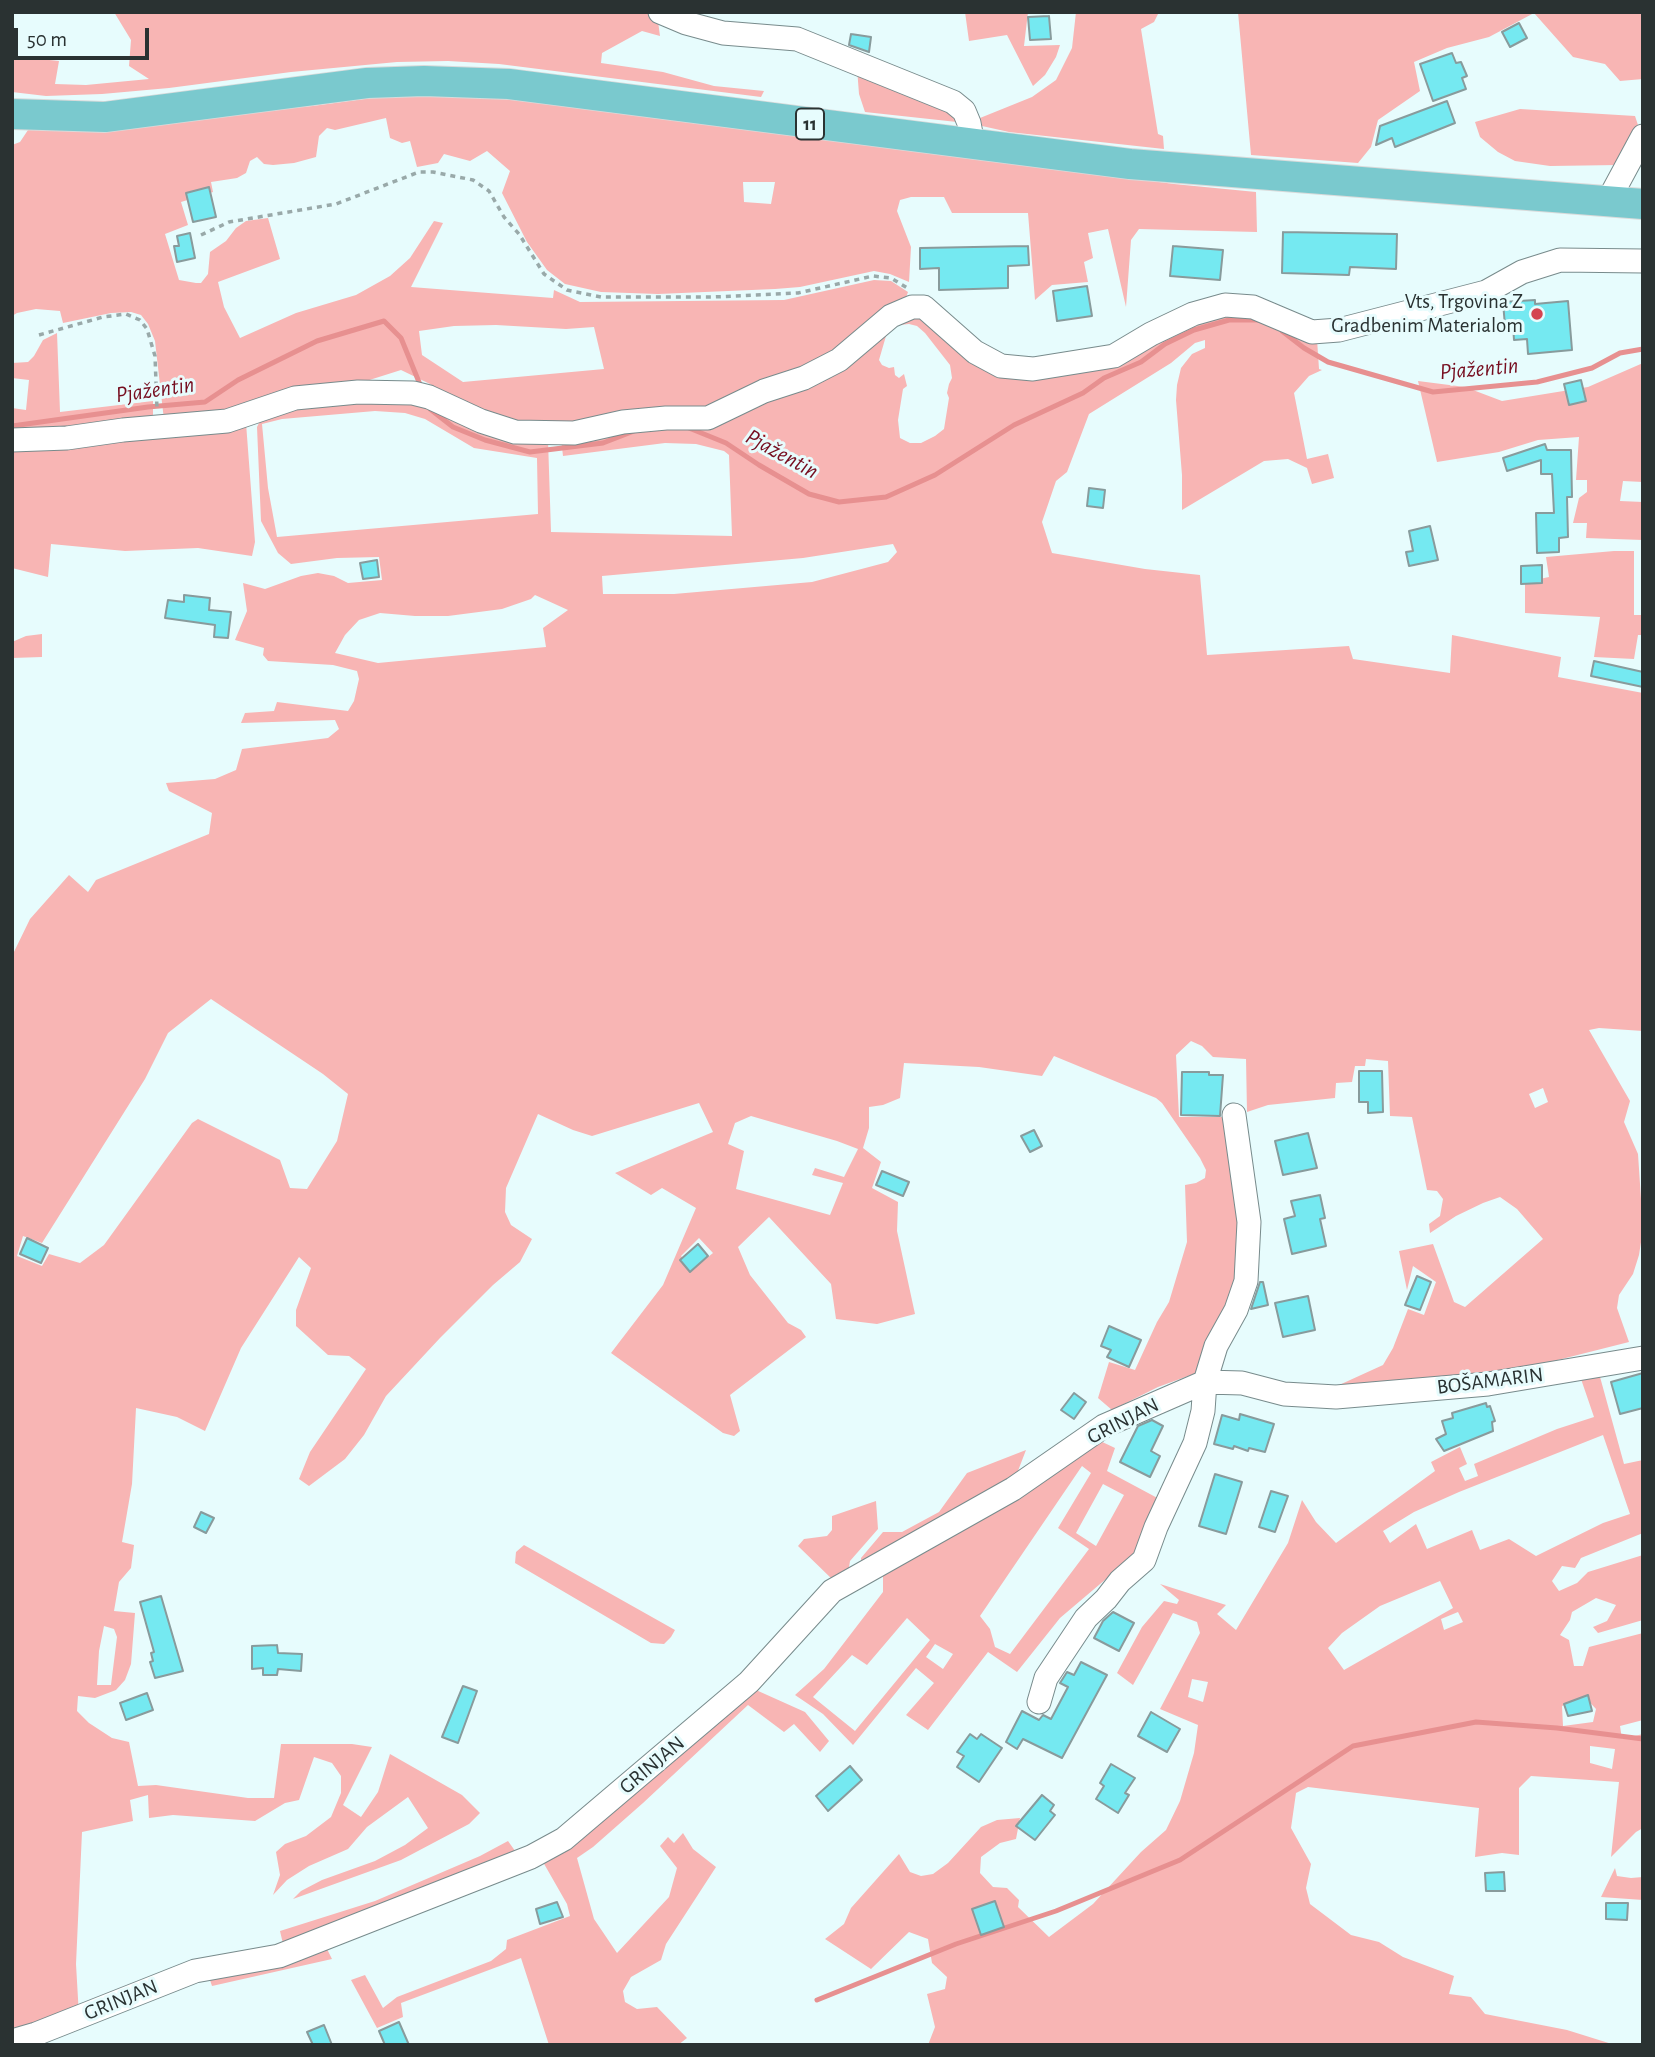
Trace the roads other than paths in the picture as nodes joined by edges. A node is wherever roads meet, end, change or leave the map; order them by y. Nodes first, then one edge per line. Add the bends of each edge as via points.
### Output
1 (660, 12) edge
2 (12, 114) edge
3 (1643, 136) edge
4 (973, 144) junction
5 (1608, 201) junction
6 (1643, 204) edge
7 (1643, 261) edge
8 (12, 440) edge
9 (1234, 1115) dead end
10 (1643, 1358) edge
11 (1206, 1382) junction
12 (1336, 1397) joint
13 (1039, 1702) dead end
14 (12, 2041) edge

1 - 4 street via 723,33 797,39 953,103 964,111
2 - 4 main road, 11 via 104,117 367,83 509,84
3 - 5 street
4 - 5 main road, 11 via 1130,164
5 - 6 main road, 11
7 - 8 street via 1560,260 1522,272 1486,292 1339,330 1312,332 1253,307 1225,305 1193,314 1114,356 1033,369 1001,366 975,352 924,307 912,307 891,316 839,360 708,418 623,422 574,433 515,432 421,395 358,392 295,398 227,421
9 - 11 street via 1249,1222 1245,1281 1236,1310 1216,1346
10 - 12 street, BOŠAMARIN via 1488,1384
11 - 12 street, GRINJAN
11 - 13 street via 1195,1443 1144,1560 1086,1618 1046,1678
11 - 14 street, GRINJAN via 1104,1426 1013,1489 832,1591 751,1681 564,1839 531,1857 279,1956 195,1971

